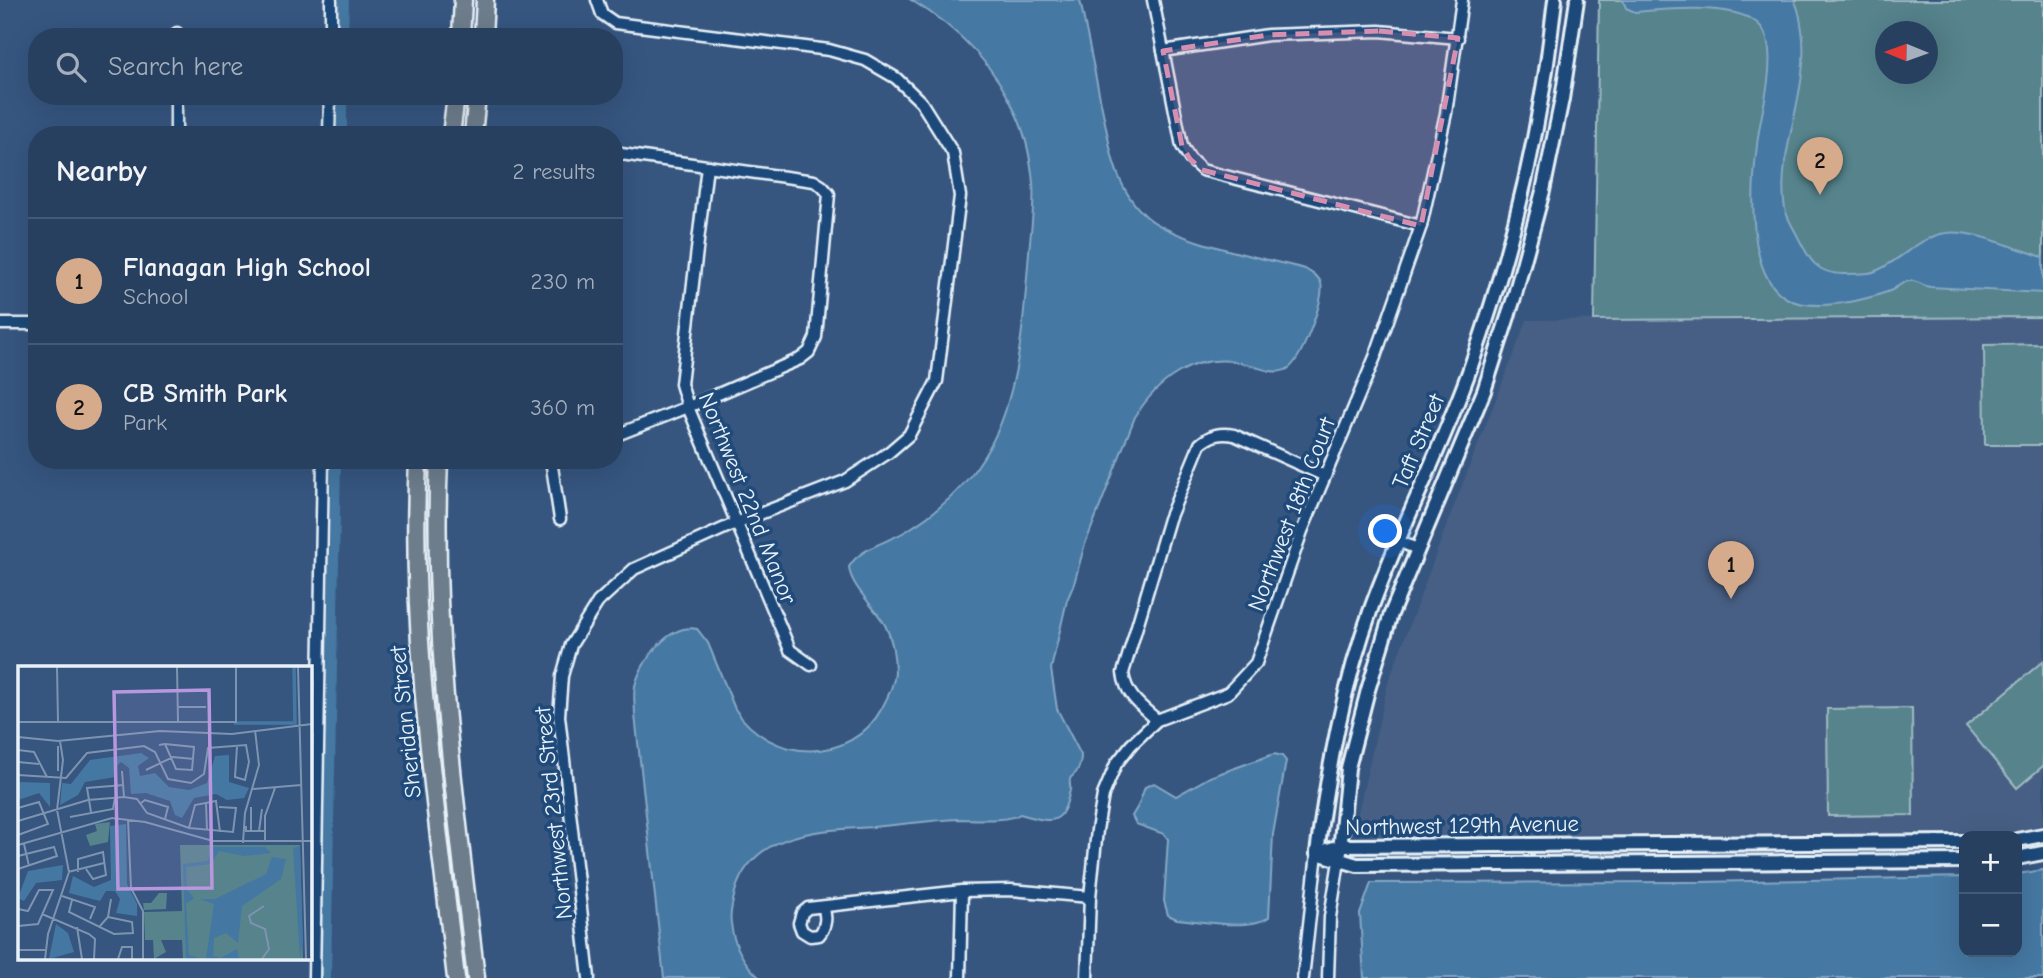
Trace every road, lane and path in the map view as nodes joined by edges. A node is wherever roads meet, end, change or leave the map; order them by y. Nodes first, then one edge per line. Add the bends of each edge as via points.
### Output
1 (331, 0) edge
2 (463, 0) edge
3 (485, 0) edge
4 (597, 0) edge
5 (1153, 0) edge
6 (1462, 0) edge
7 (1555, 0) edge
8 (1577, 0) edge
9 (331, 28) edge
10 (461, 28) edge
11 (483, 28) edge
12 (1458, 38) junction
13 (1163, 51) junction
14 (176, 105) edge
15 (330, 105) edge
16 (455, 105) edge
17 (476, 105) edge
18 (176, 126) edge
19 (329, 126) edge
20 (452, 126) edge
21 (474, 126) edge
22 (623, 154) edge
23 (707, 166) junction
24 (1421, 226) junction
25 (0, 324) edge
26 (28, 324) edge
27 (688, 408) junction
28 (623, 433) edge
29 (323, 469) edge
30 (418, 469) edge
31 (439, 469) edge
32 (552, 469) edge
33 (1325, 476) junction
34 (560, 519) dead end
35 (736, 523) junction
36 (1398, 541) junction
37 (1417, 549) junction
38 (811, 665) dead end
39 (1157, 720) junction
40 (2043, 835) edge
41 (2022, 839) edge
42 (1804, 842) junction
43 (1959, 842) edge
44 (1341, 846) junction
45 (1317, 853) junction
46 (2043, 853) edge
47 (2022, 857) edge
48 (1339, 861) junction
49 (1818, 861) junction
50 (1959, 861) edge
51 (962, 891) junction
52 (1090, 897) junction
53 (823, 907) dead end
54 (314, 978) edge
55 (456, 978) edge
56 (476, 978) edge
57 (589, 978) edge
58 (960, 978) edge
59 (1087, 978) edge
60 (1303, 978) edge
61 (1328, 978) edge

1 - 9 street
2 - 10 main road
3 - 11 main road
4 - 35 street, Northwest 23rd Street via 602,14 615,23 829,50 865,60 896,78 922,102 953,153 960,196 937,381 909,435 845,481
5 - 13 street
6 - 12 street, Northwest 18th Court
7 - 36 street, Taft Street via 1542,95 1495,292 1458,402
8 - 37 street, Taft Street via 1543,191 1514,298 1484,391
12 - 13 street via 1379,31 1268,35
12 - 24 street, Northwest 18th Court
13 - 24 street via 1182,146 1202,170
14 - 18 street
15 - 19 street
16 - 20 main road
17 - 21 main road
22 - 23 street
23 - 27 street, Northwest 22nd Manor via 681,384
23 - 27 street via 814,181 829,194 816,337 809,352
24 - 33 street, Northwest 18th Court via 1375,357
25 - 26 street
27 - 28 street
27 - 35 street, Northwest 22nd Manor
29 - 54 street
30 - 55 main road, Sheridan Street via 417,614
31 - 56 main road, Sheridan Street via 438,618
32 - 34 street
33 - 39 street, Northwest 18th Court via 1256,663 1228,693
33 - 39 street via 1234,435 1210,436 1200,444 1168,519 1123,673 1132,697
35 - 38 street, Northwest 22nd Manor via 790,650
35 - 57 street, Northwest 23rd Street via 634,569 598,602 571,645 562,676 559,716
36 - 37 street
36 - 45 street, Taft Street via 1347,684
37 - 44 street, Taft Street via 1364,703 1348,768
39 - 52 street, Northwest 18th Court via 1116,764 1103,795
40 - 41 street
42 - 43 street, Northwest 129th Avenue
42 - 44 street, Northwest 129th Avenue
42 - 49 street
44 - 45 street, Northwest 129th Avenue
44 - 48 street, Taft Street
45 - 48 street, Northwest 129th Avenue
45 - 60 street, Taft Street
46 - 47 street
48 - 49 street, Northwest 129th Avenue via 1357,865
48 - 61 street, Taft Street via 1330,917
49 - 50 street, Northwest 129th Avenue
51 - 52 street
51 - 53 street
51 - 58 street
52 - 59 street, Northwest 18th Court

